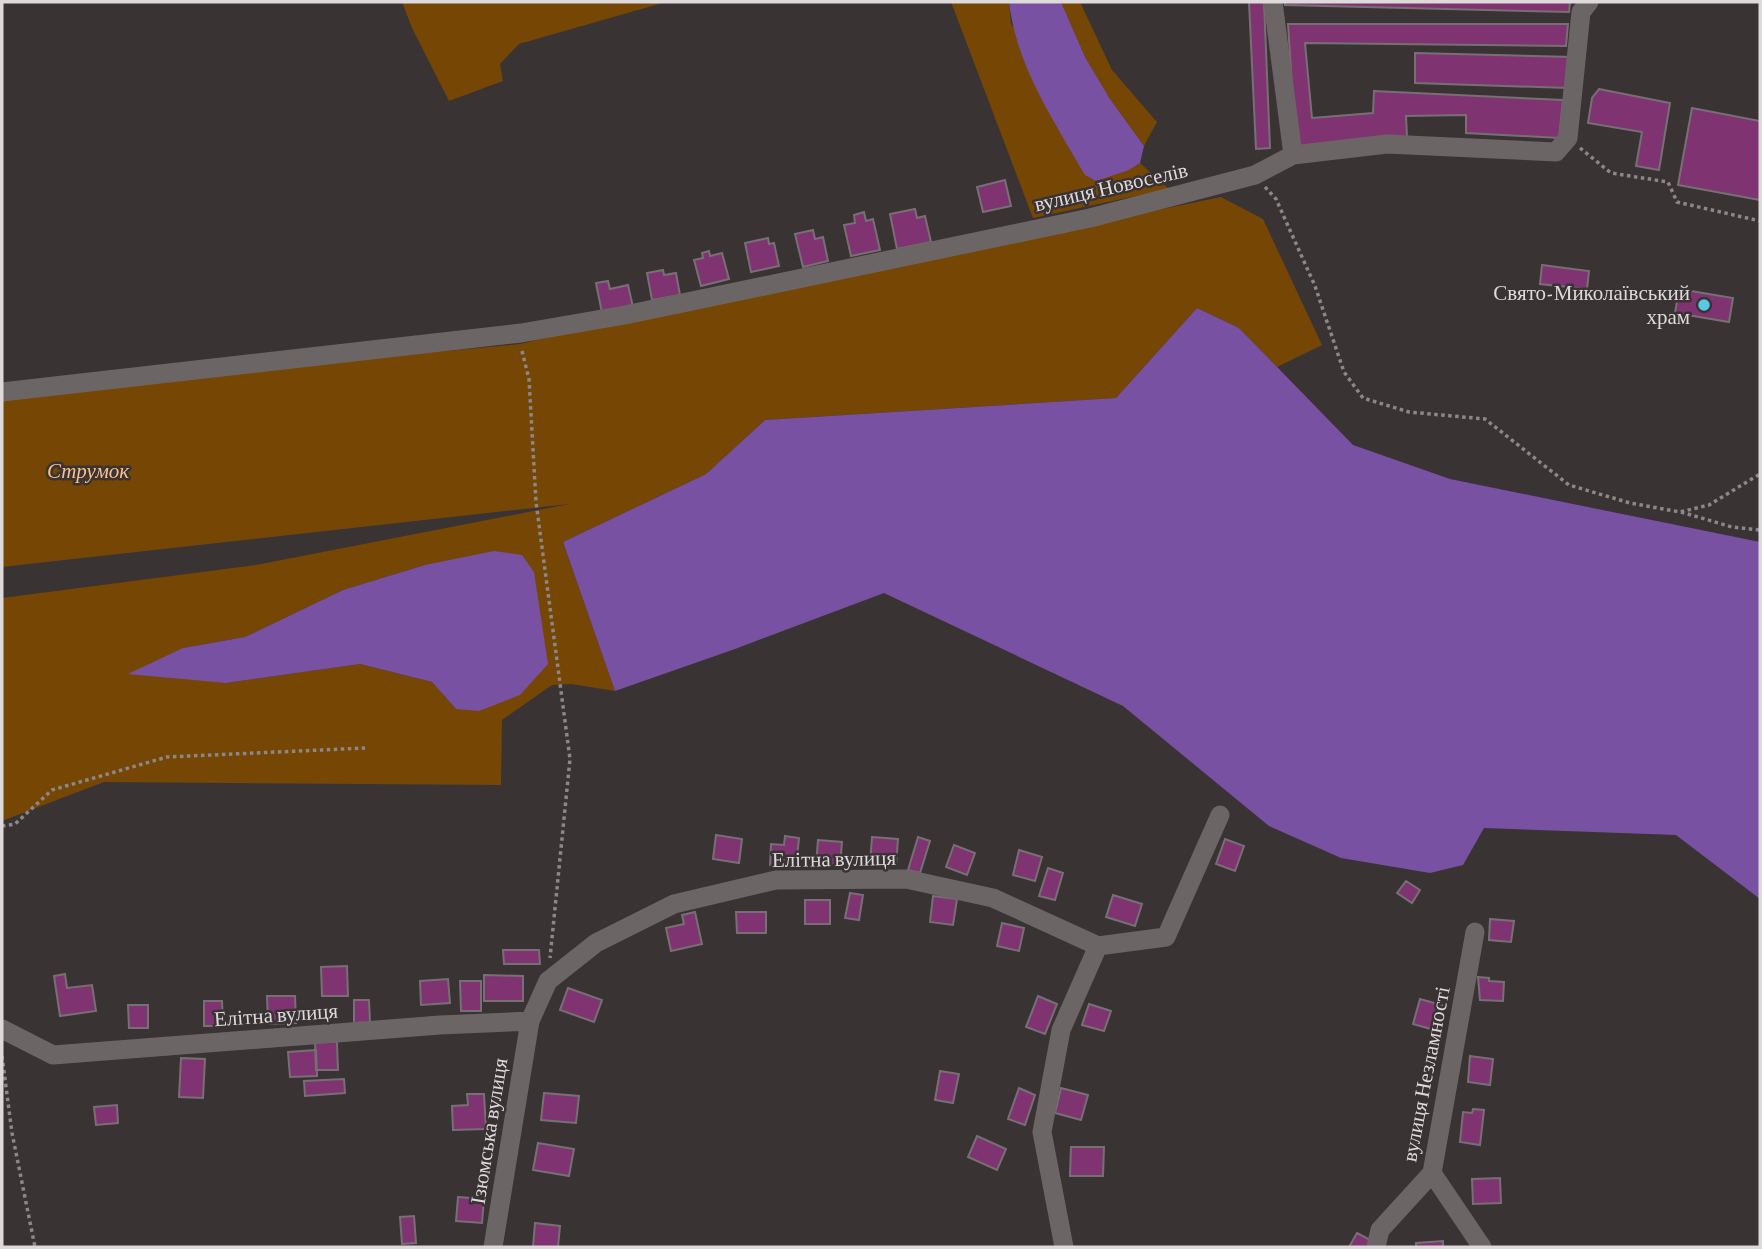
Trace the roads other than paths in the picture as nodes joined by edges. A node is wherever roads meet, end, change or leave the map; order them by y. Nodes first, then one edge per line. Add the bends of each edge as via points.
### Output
1 (1273, 2) edge
2 (1589, 2) edge
3 (1293, 155) junction
4 (2, 392) edge
5 (1220, 815) dead end
6 (1475, 932) dead end
7 (1098, 946) junction
8 (530, 1021) junction
9 (2, 1029) edge
10 (1432, 1173) junction
11 (493, 1247) edge
12 (1064, 1247) edge
13 (1376, 1247) edge
14 (1482, 1247) edge

1 - 3 street
2 - 3 street, вулиця Новоселів via 1581,12 1567,138 1556,152 1387,144
3 - 4 street, вулиця Новоселів via 1255,175 1090,218 625,315 521,333
5 - 7 street via 1166,937
6 - 10 street, вулиця Незламності
7 - 8 street, Елітна вулиця via 993,898 906,879 776,880 674,904 596,943 548,981
7 - 12 street via 1061,1030 1042,1132
8 - 9 street, Елітна вулиця via 53,1055
8 - 11 street, Ізюмська вулиця
10 - 13 street, вулиця Незламності via 1380,1230
10 - 14 street

